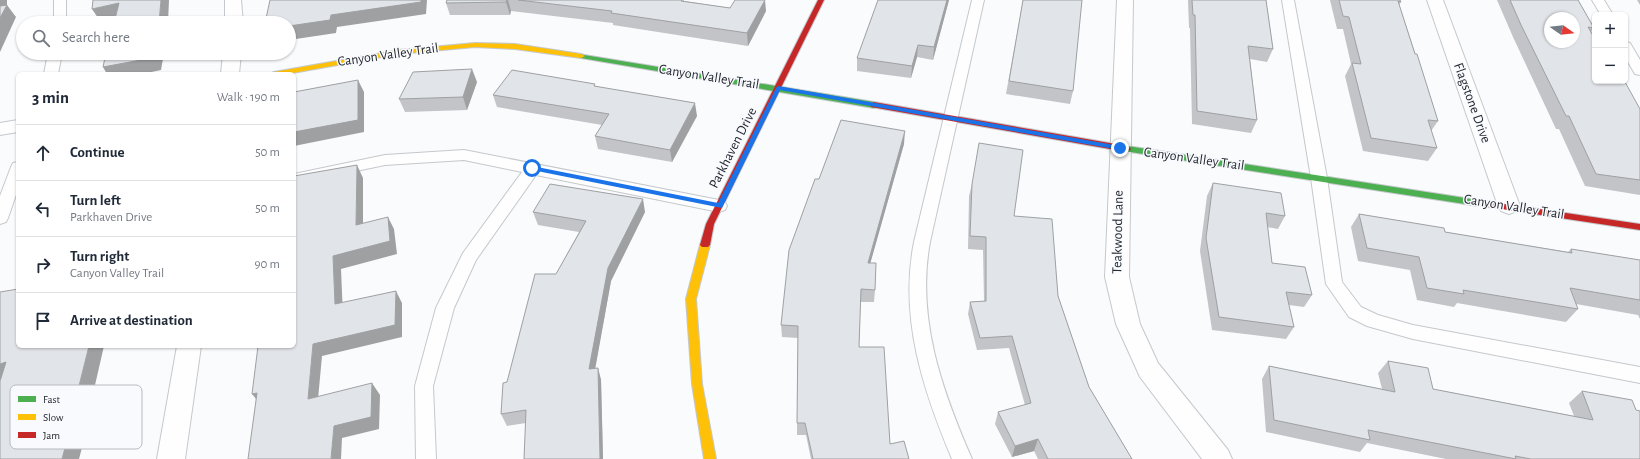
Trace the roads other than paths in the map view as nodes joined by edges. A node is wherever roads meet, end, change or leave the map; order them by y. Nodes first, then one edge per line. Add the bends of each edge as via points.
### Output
1 (60, 0) edge
2 (821, 0) edge
3 (978, 0) edge
4 (1125, 0) edge
5 (1288, 0) edge
6 (1435, 0) edge
7 (1598, 0) edge
8 (237, 1) edge
9 (1605, 12) edge
10 (60, 16) edge
11 (235, 16) edge
12 (1626, 48) edge
13 (54, 60) edge
14 (231, 60) edge
15 (1640, 71) edge
16 (52, 72) edge
17 (230, 72) edge
18 (285, 72) edge
19 (778, 88) junction
20 (950, 118) junction
21 (16, 126) edge
22 (0, 129) edge
23 (1120, 148) junction
24 (532, 168) junction
25 (16, 173) edge
26 (1318, 178) junction
27 (296, 179) edge
28 (720, 206) junction
29 (1509, 206) junction
30 (0, 218) edge
31 (1640, 227) edge
32 (189, 348) edge
33 (1640, 375) edge
34 (171, 459) edge
35 (426, 459) edge
36 (710, 459) edge
37 (962, 459) edge
38 (1218, 459) edge

1 - 10 lane
2 - 19 street, Parkhaven Drive
3 - 20 lane
4 - 23 street, Teakwood Lane
5 - 26 lane
6 - 29 street, Flagstone Drive
7 - 9 lane
8 - 11 street
12 - 15 lane
13 - 16 lane
14 - 17 street
18 - 19 street, Canyon Valley Trail via 400,51 476,45 539,49
19 - 20 street, Canyon Valley Trail
19 - 28 street, Parkhaven Drive
20 - 23 street, Canyon Valley Trail
20 - 37 lane via 922,232 916,292 921,339 936,393
21 - 22 street
23 - 26 street, Canyon Valley Trail
23 - 38 street, Teakwood Lane via 1117,277 1128,324 1149,370
24 - 27 lane via 464,155 385,160
24 - 28 lane
24 - 35 lane via 468,257 445,308 424,386
25 - 30 lane
26 - 29 street, Canyon Valley Trail
26 - 33 lane via 1334,284 1355,312 1373,321 1413,332
28 - 36 street, Parkhaven Drive via 710,224 691,298 697,384
29 - 31 street, Canyon Valley Trail
32 - 34 street

